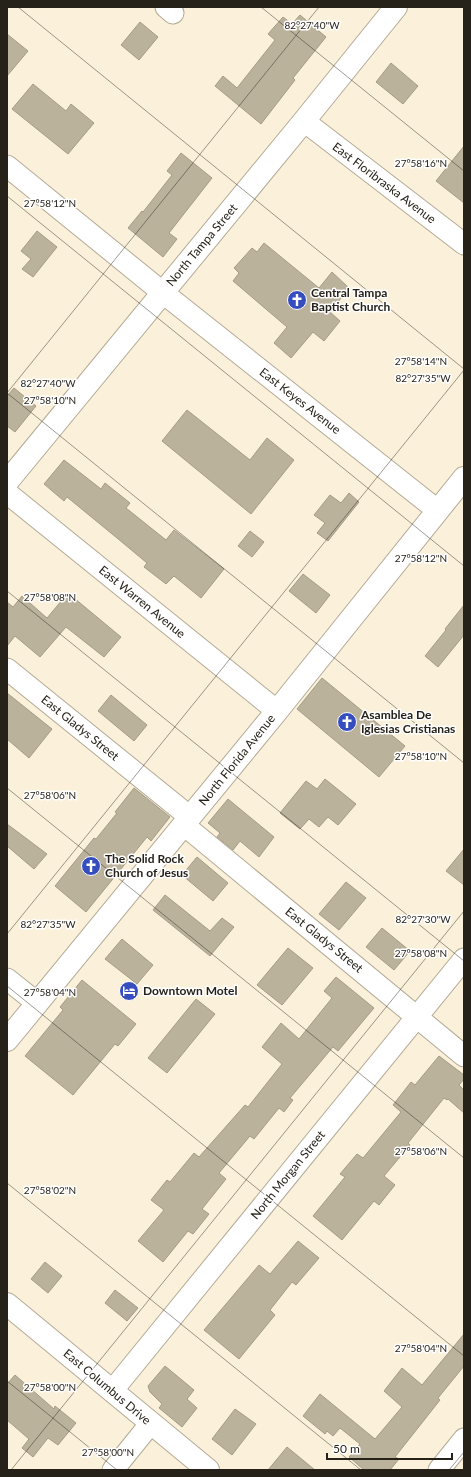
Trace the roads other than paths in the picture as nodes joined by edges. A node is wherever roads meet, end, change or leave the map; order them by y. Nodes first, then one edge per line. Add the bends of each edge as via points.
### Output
1 (396, 7) edge
2 (304, 121) junction
3 (7, 166) edge
4 (464, 244) edge
5 (162, 292) junction
6 (464, 478) edge
7 (7, 482) edge
8 (7, 493) edge
9 (438, 510) junction
10 (7, 669) edge
11 (277, 711) junction
12 (187, 821) junction
13 (464, 960) edge
14 (7, 979) edge
15 (37, 1003) junction
16 (418, 1016) junction
17 (7, 1040) edge
18 (464, 1056) edge
19 (7, 1304) edge
20 (112, 1391) junction
21 (151, 1423) junction
22 (464, 1439) edge
23 (113, 1470) edge
24 (208, 1470) edge
25 (439, 1470) edge

1 - 2 main road, North Tampa Street
2 - 4 street, East Floribraska Avenue
2 - 5 main road, North Tampa Street
3 - 5 street, East Keyes Avenue
5 - 7 main road, North Tampa Street
5 - 9 street, East Keyes Avenue
6 - 9 main road, North Florida Avenue
8 - 11 street, East Warren Avenue
9 - 11 main road, North Florida Avenue
10 - 12 street, East Gladys Street
11 - 12 main road, North Florida Avenue
12 - 15 main road, North Florida Avenue
12 - 16 street, East Gladys Street
13 - 16 street, North Morgan Street
14 - 15 street
15 - 17 main road, North Florida Avenue
16 - 18 street, East Gladys Street
16 - 20 street, North Morgan Street
19 - 20 main road, East Columbus Drive
20 - 21 main road, East Columbus Drive
21 - 23 street
21 - 24 main road, East Columbus Drive
22 - 25 street

